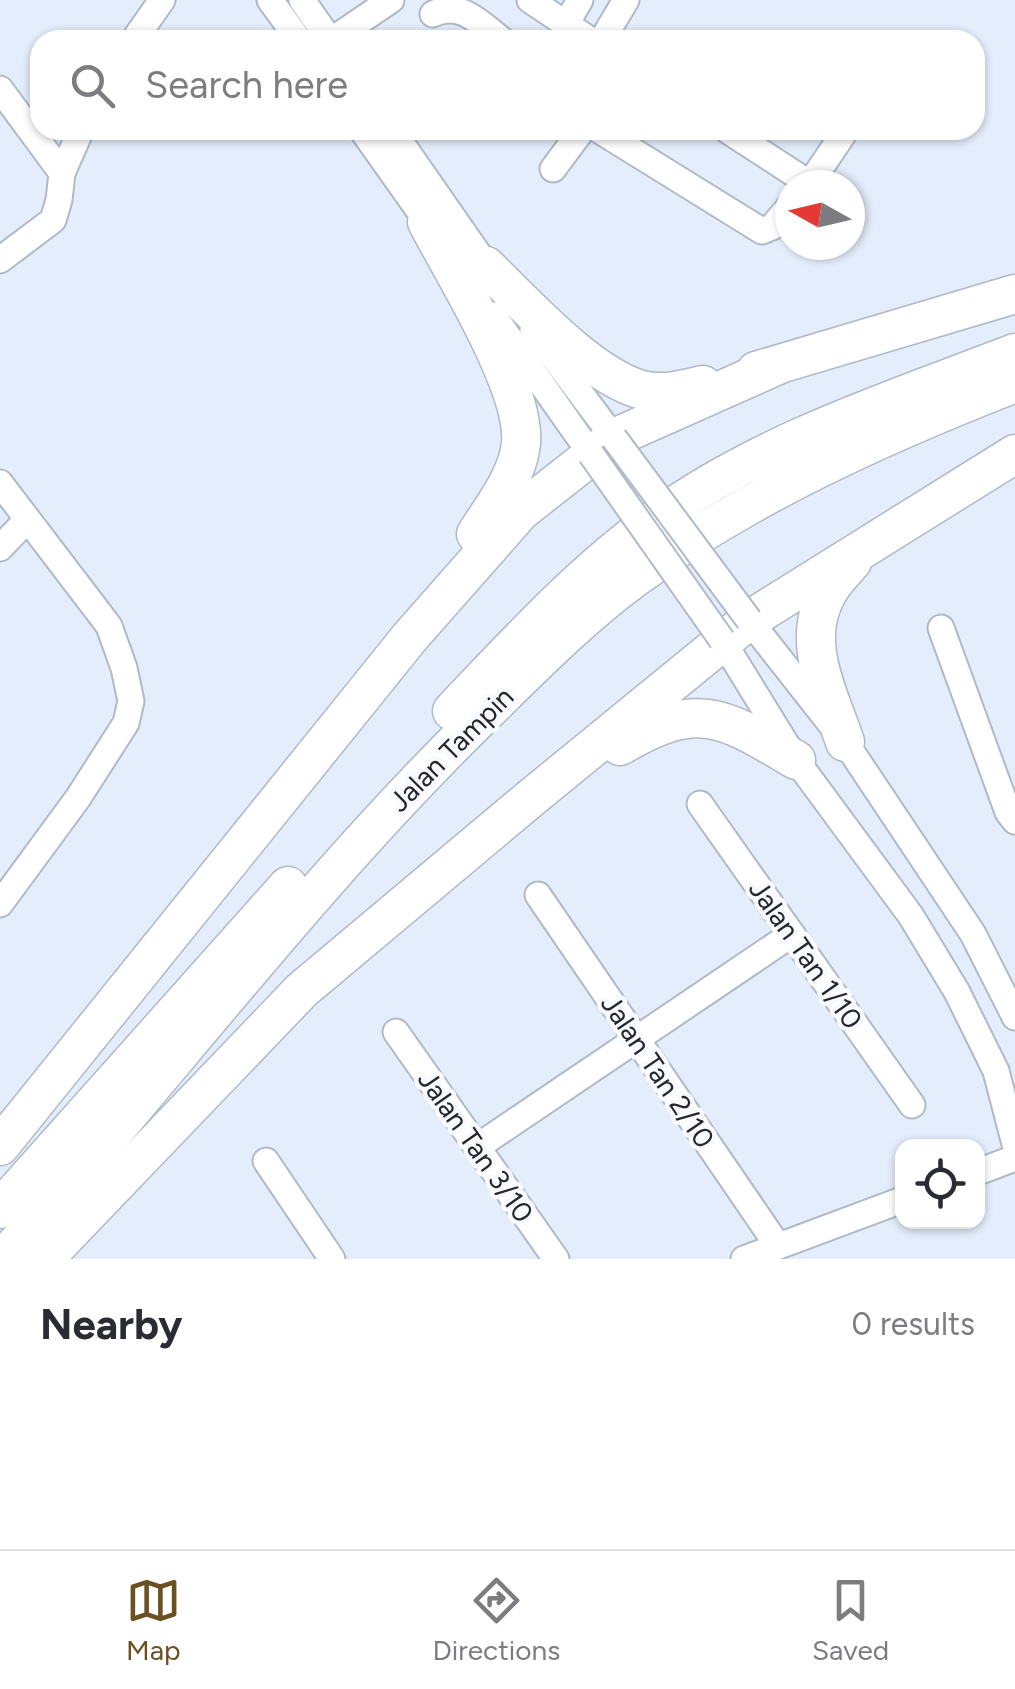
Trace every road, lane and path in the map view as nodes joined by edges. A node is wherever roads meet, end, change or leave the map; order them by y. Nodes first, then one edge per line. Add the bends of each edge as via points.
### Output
1 (162, 0) edge
2 (270, 0) edge
3 (302, 0) edge
4 (391, 0) edge
5 (530, 0) edge
6 (580, 0) edge
7 (626, 0) edge
8 (433, 14) dead end
9 (566, 24) junction
10 (141, 30) edge
11 (291, 30) edge
12 (324, 30) edge
13 (346, 30) edge
14 (489, 30) edge
15 (575, 30) edge
16 (608, 30) edge
17 (0, 89) edge
18 (30, 130) edge
19 (38, 140) edge
20 (77, 140) edge
21 (369, 140) edge
22 (399, 140) edge
23 (575, 140) edge
24 (615, 140) edge
25 (742, 140) edge
26 (839, 140) edge
27 (554, 169) dead end
28 (788, 170) edge
29 (819, 170) edge
30 (62, 173) junction
31 (427, 222) junction
32 (775, 224) edge
33 (0, 260) edge
34 (486, 266) junction
35 (1015, 294) edge
36 (1015, 353) edge
37 (778, 365) junction
38 (1015, 384) edge
39 (602, 446) junction
40 (1015, 454) edge
41 (0, 484) edge
42 (26, 521) junction
43 (866, 544) junction
44 (0, 548) edge
45 (941, 628) dead end
46 (736, 630) junction
47 (410, 637) junction
48 (845, 742) junction
49 (796, 760) junction
50 (530, 798) junction
51 (700, 804) dead end
52 (1015, 820) edge
53 (538, 895) dead end
54 (0, 904) edge
55 (792, 934) junction
56 (1015, 1016) edge
57 (396, 1032) dead end
58 (635, 1038) junction
59 (1006, 1067) edge
60 (912, 1105) dead end
61 (1015, 1144) edge
62 (0, 1146) edge
63 (477, 1147) junction
64 (1015, 1158) edge
65 (266, 1161) dead end
66 (985, 1169) edge
67 (895, 1203) edge
68 (0, 1208) edge
69 (778, 1246) junction
70 (3, 1259) edge
71 (44, 1259) edge
72 (332, 1259) edge
73 (556, 1259) edge
74 (744, 1259) edge

1 - 10 street
2 - 11 street
3 - 12 street
4 - 13 street
5 - 9 street
6 - 9 street
7 - 16 street
8 - 14 street via 466,12
9 - 15 street
17 - 18 street
19 - 30 street
20 - 30 street
21 - 31 street
22 - 34 street
23 - 27 street
24 - 32 street via 762,231
25 - 28 street
26 - 29 street
30 - 33 street via 53,220
31 - 39 street
31 - 47 highway via 511,383 521,443 506,488
34 - 37 highway via 566,342 622,383 665,392
34 - 39 street
35 - 37 highway
36 - 68 highway, Jalan Tampin via 772,452 696,493 614,551 520,639 258,918
37 - 39 highway
38 - 70 highway, Jalan Tampin via 840,458 735,514 630,582 544,656 425,772 261,953
39 - 46 street, bridge
39 - 47 highway via 520,511
40 - 43 highway
41 - 42 street
42 - 44 street
42 - 54 street via 108,626 131,701 126,723 78,798
43 - 46 highway
43 - 48 highway via 827,593 816,625 816,658
45 - 52 street
46 - 48 street
46 - 49 street
46 - 50 highway
47 - 62 highway
48 - 56 street via 973,934
49 - 50 highway via 735,724 697,717 655,726
49 - 59 street via 911,916
50 - 71 highway via 302,990
51 - 55 street, Jalan Tan 1/10
53 - 58 street, Jalan Tan 2/10
55 - 58 street
55 - 60 street, Jalan Tan 1/10
57 - 63 street, Jalan Tan 3/10
58 - 63 street
58 - 69 street, Jalan Tan 2/10
59 - 61 street
63 - 73 street, Jalan Tan 3/10
64 - 66 street
65 - 72 street
67 - 69 street
69 - 74 street

